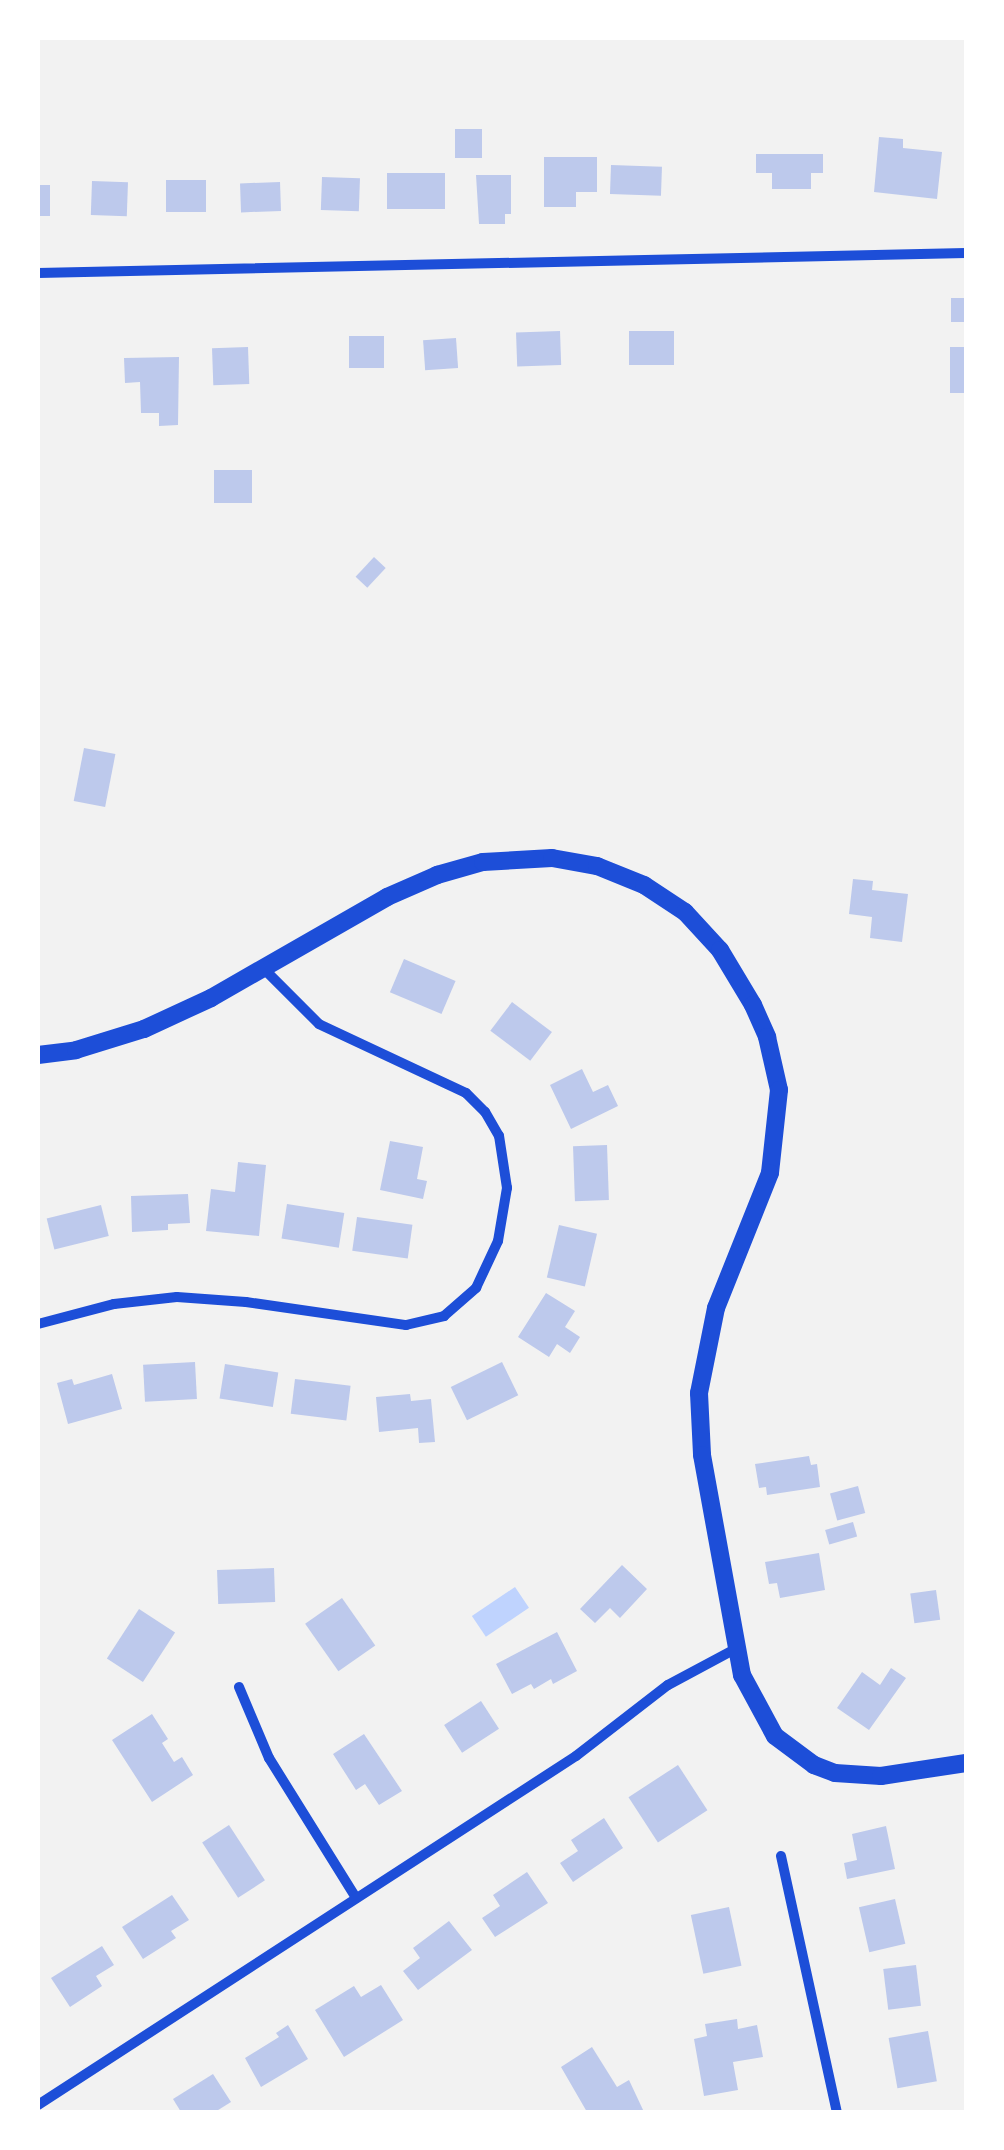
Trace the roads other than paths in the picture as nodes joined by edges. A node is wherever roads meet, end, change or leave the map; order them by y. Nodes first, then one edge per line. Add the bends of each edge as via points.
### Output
1 (966, 253) edge
2 (38, 272) edge
3 (262, 968) junction
4 (38, 1056) edge
5 (38, 1324) edge
6 (735, 1649) junction
7 (239, 1687) dead end
8 (966, 1763) edge
9 (780, 1856) dead end
10 (356, 1898) junction
11 (38, 2105) edge
12 (837, 2112) edge

1 - 2 street
3 - 4 street via 144,1029
3 - 5 street via 319,1024 466,1093 486,1112 503,1148 507,1188 498,1241 476,1288 444,1316 406,1325 177,1297 114,1304
3 - 6 street via 413,885 483,862 530,857 597,866 644,885 685,912 720,950 767,1037 779,1090 770,1173 716,1308 699,1393 702,1455
6 - 8 street via 761,1716 792,1752 814,1765 881,1776
6 - 10 street via 668,1684 576,1756
7 - 10 street via 269,1758
9 - 12 street
10 - 11 street

